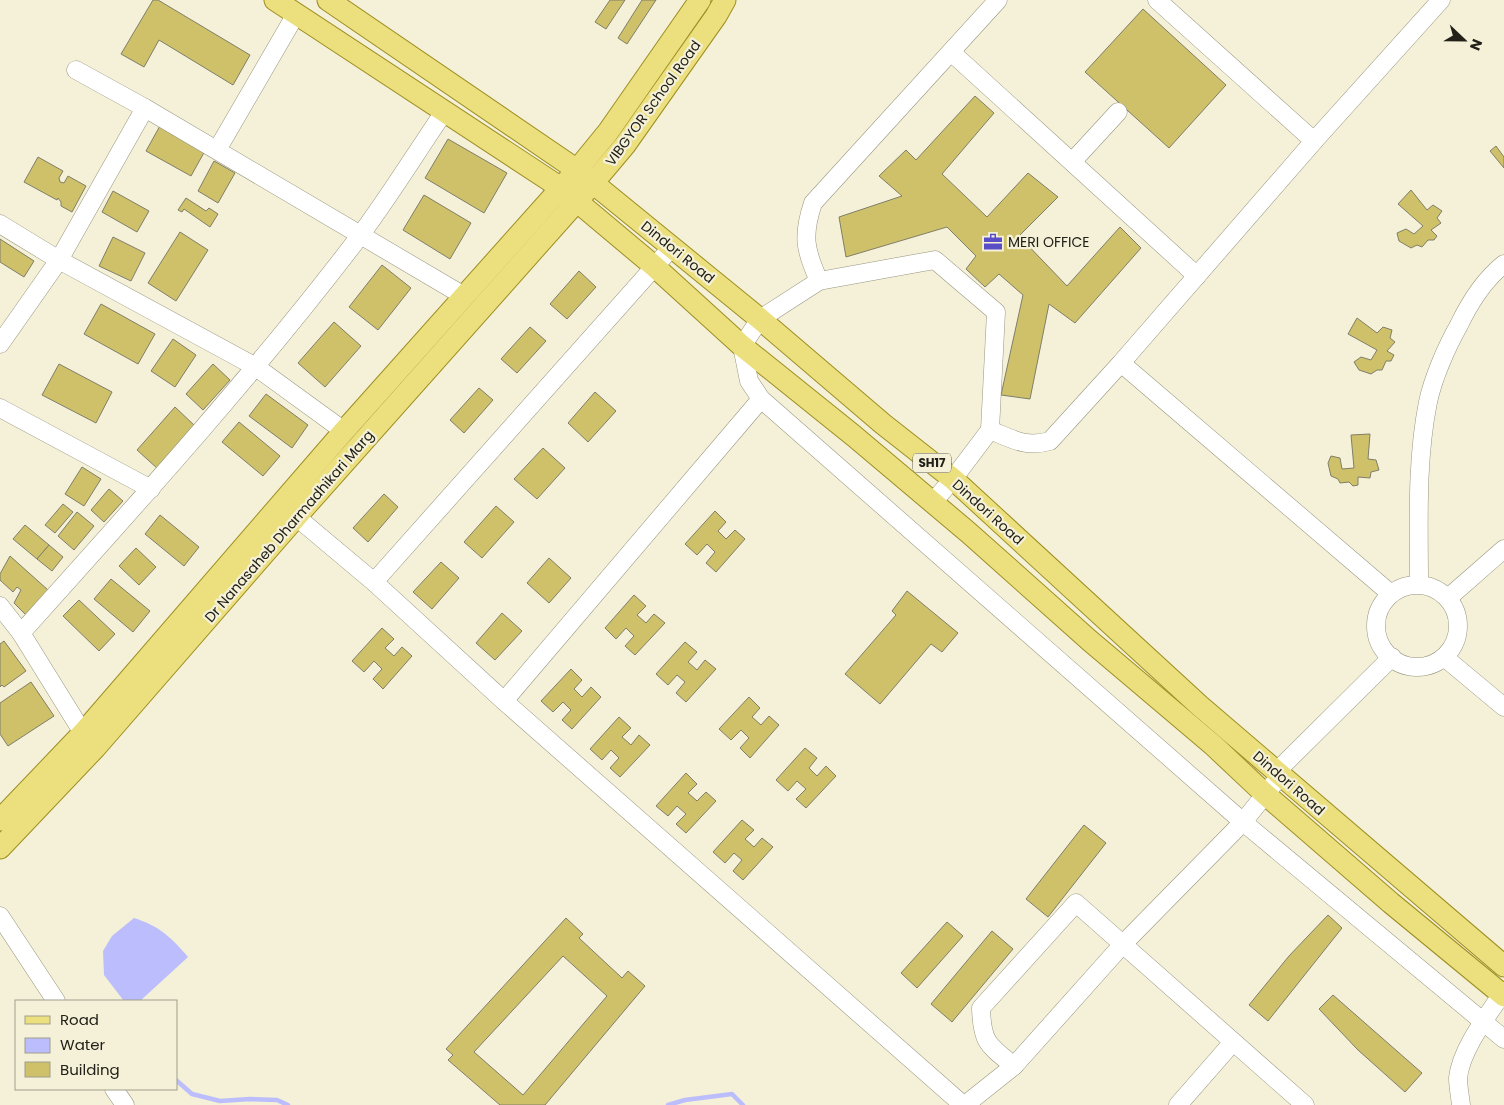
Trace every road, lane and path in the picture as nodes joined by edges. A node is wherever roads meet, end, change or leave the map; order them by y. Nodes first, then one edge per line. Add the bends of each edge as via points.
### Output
1 (275, 0) edge
2 (328, 0) edge
3 (998, 0) edge
4 (1157, 0) edge
5 (1441, 0) edge
6 (695, 2) edge
7 (720, 8) edge
8 (296, 14) junction
9 (951, 52) junction
10 (76, 70) dead end
11 (145, 108) junction
12 (444, 112) junction
13 (1118, 112) dead end
14 (1314, 141) junction
15 (217, 150) junction
16 (1072, 162) junction
17 (585, 177) junction
18 (568, 195) junction
19 (0, 224) edge
20 (360, 236) junction
21 (672, 247) junction
22 (59, 260) junction
23 (1504, 264) edge
24 (654, 266) junction
25 (1197, 276) junction
26 (819, 281) junction
27 (464, 296) junction
28 (760, 319) junction
29 (0, 344) edge
30 (742, 346) junction
31 (1121, 363) junction
32 (256, 367) junction
33 (761, 399) junction
34 (0, 408) edge
35 (990, 430) junction
36 (344, 431) junction
37 (953, 479) junction
38 (150, 489) junction
39 (933, 502) junction
40 (288, 510) junction
41 (1504, 549) edge
42 (374, 582) junction
43 (1419, 584) junction
44 (1391, 594) junction
45 (1448, 598) junction
46 (0, 606) edge
47 (21, 633) junction
48 (1392, 657) junction
49 (1444, 657) junction
50 (504, 701) junction
51 (1504, 707) edge
52 (83, 733) junction
53 (1278, 774) junction
54 (1265, 794) junction
55 (0, 820) edge
56 (1243, 822) junction
57 (0, 848) edge
58 (0, 916) edge
59 (1122, 944) junction
60 (1504, 966) edge
61 (1503, 994) edge
62 (55, 1000) edge
63 (1483, 1022) junction
64 (1504, 1040) edge
65 (1233, 1042) junction
66 (1014, 1066) junction
67 (115, 1090) edge
68 (125, 1105) edge
69 (964, 1105) edge
70 (1178, 1105) edge
71 (1305, 1105) edge
72 (1461, 1105) edge

1 - 8 main road
2 - 17 main road, Dindori Road / SH17
3 - 9 street
4 - 14 street
5 - 14 street
6 - 7 street
6 - 17 main road, VIBGYOR School Road via 608,132
7 - 17 main road, VIBGYOR School Road via 625,145
8 - 12 main road
8 - 15 street
9 - 16 street
9 - 26 street via 813,203 805,232 809,259
10 - 11 street
11 - 15 street
11 - 22 street
12 - 18 main road
12 - 20 street
13 - 16 street
14 - 25 street
15 - 20 street
16 - 25 street
17 - 18 main road, VIBGYOR School Road
17 - 21 main road, Dindori Road / SH17
18 - 24 main road
18 - 27 main road, Dr Nanasaheb Dharmadhikari Marg
18 - 40 main road, Dr Nanasaheb Dharmadhikari Marg
19 - 22 street
20 - 27 street
20 - 32 street
21 - 24 street
21 - 28 main road, Dindori Road / SH17
22 - 29 street
22 - 32 street
23 - 43 street via 1471,302 1443,359 1428,401 1418,480
24 - 30 main road
24 - 42 street
25 - 31 street
26 - 28 street
26 - 35 street via 935,260 996,312
27 - 36 main road, Dr Nanasaheb Dharmadhikari Marg
28 - 30 street
28 - 37 main road, Dindori Road / SH17
30 - 33 street via 749,381
30 - 39 main road
31 - 35 street via 1050,441 1026,444
31 - 44 street
32 - 36 street
32 - 38 street
33 - 50 street
33 - 56 street
34 - 38 street
35 - 37 street
36 - 40 main road, Dr Nanasaheb Dharmadhikari Marg
37 - 39 street
37 - 53 main road, Dindori Road / SH17
38 - 47 street
39 - 54 main road
40 - 42 street
40 - 52 main road, Dr Nanasaheb Dharmadhikari Marg
40 - 57 main road, Dr Nanasaheb Dharmadhikari Marg via 95,748
41 - 45 street
42 - 50 street
43 - 44 street
43 - 45 street via 1432,587
44 - 48 street via 1380,609 1376,623 1383,648
45 - 49 street via 1458,621 1453,646
46 - 47 street
47 - 52 street
48 - 49 street via 1403,664 1418,667
48 - 53 street
49 - 51 street
50 - 69 street
52 - 55 main road, Dr Nanasaheb Dharmadhikari Marg
53 - 54 street
53 - 60 main road, Dindori Road / SH17
54 - 56 street
54 - 61 main road
56 - 59 street
56 - 63 street
58 - 62 street
59 - 65 street
59 - 66 street
59 - 66 street via 1076,903 981,1008 982,1029 990,1047
61 - 63 street
63 - 64 street
63 - 72 street via 1465,1055 1458,1077
65 - 70 street
65 - 71 street
66 - 69 street
67 - 68 street

